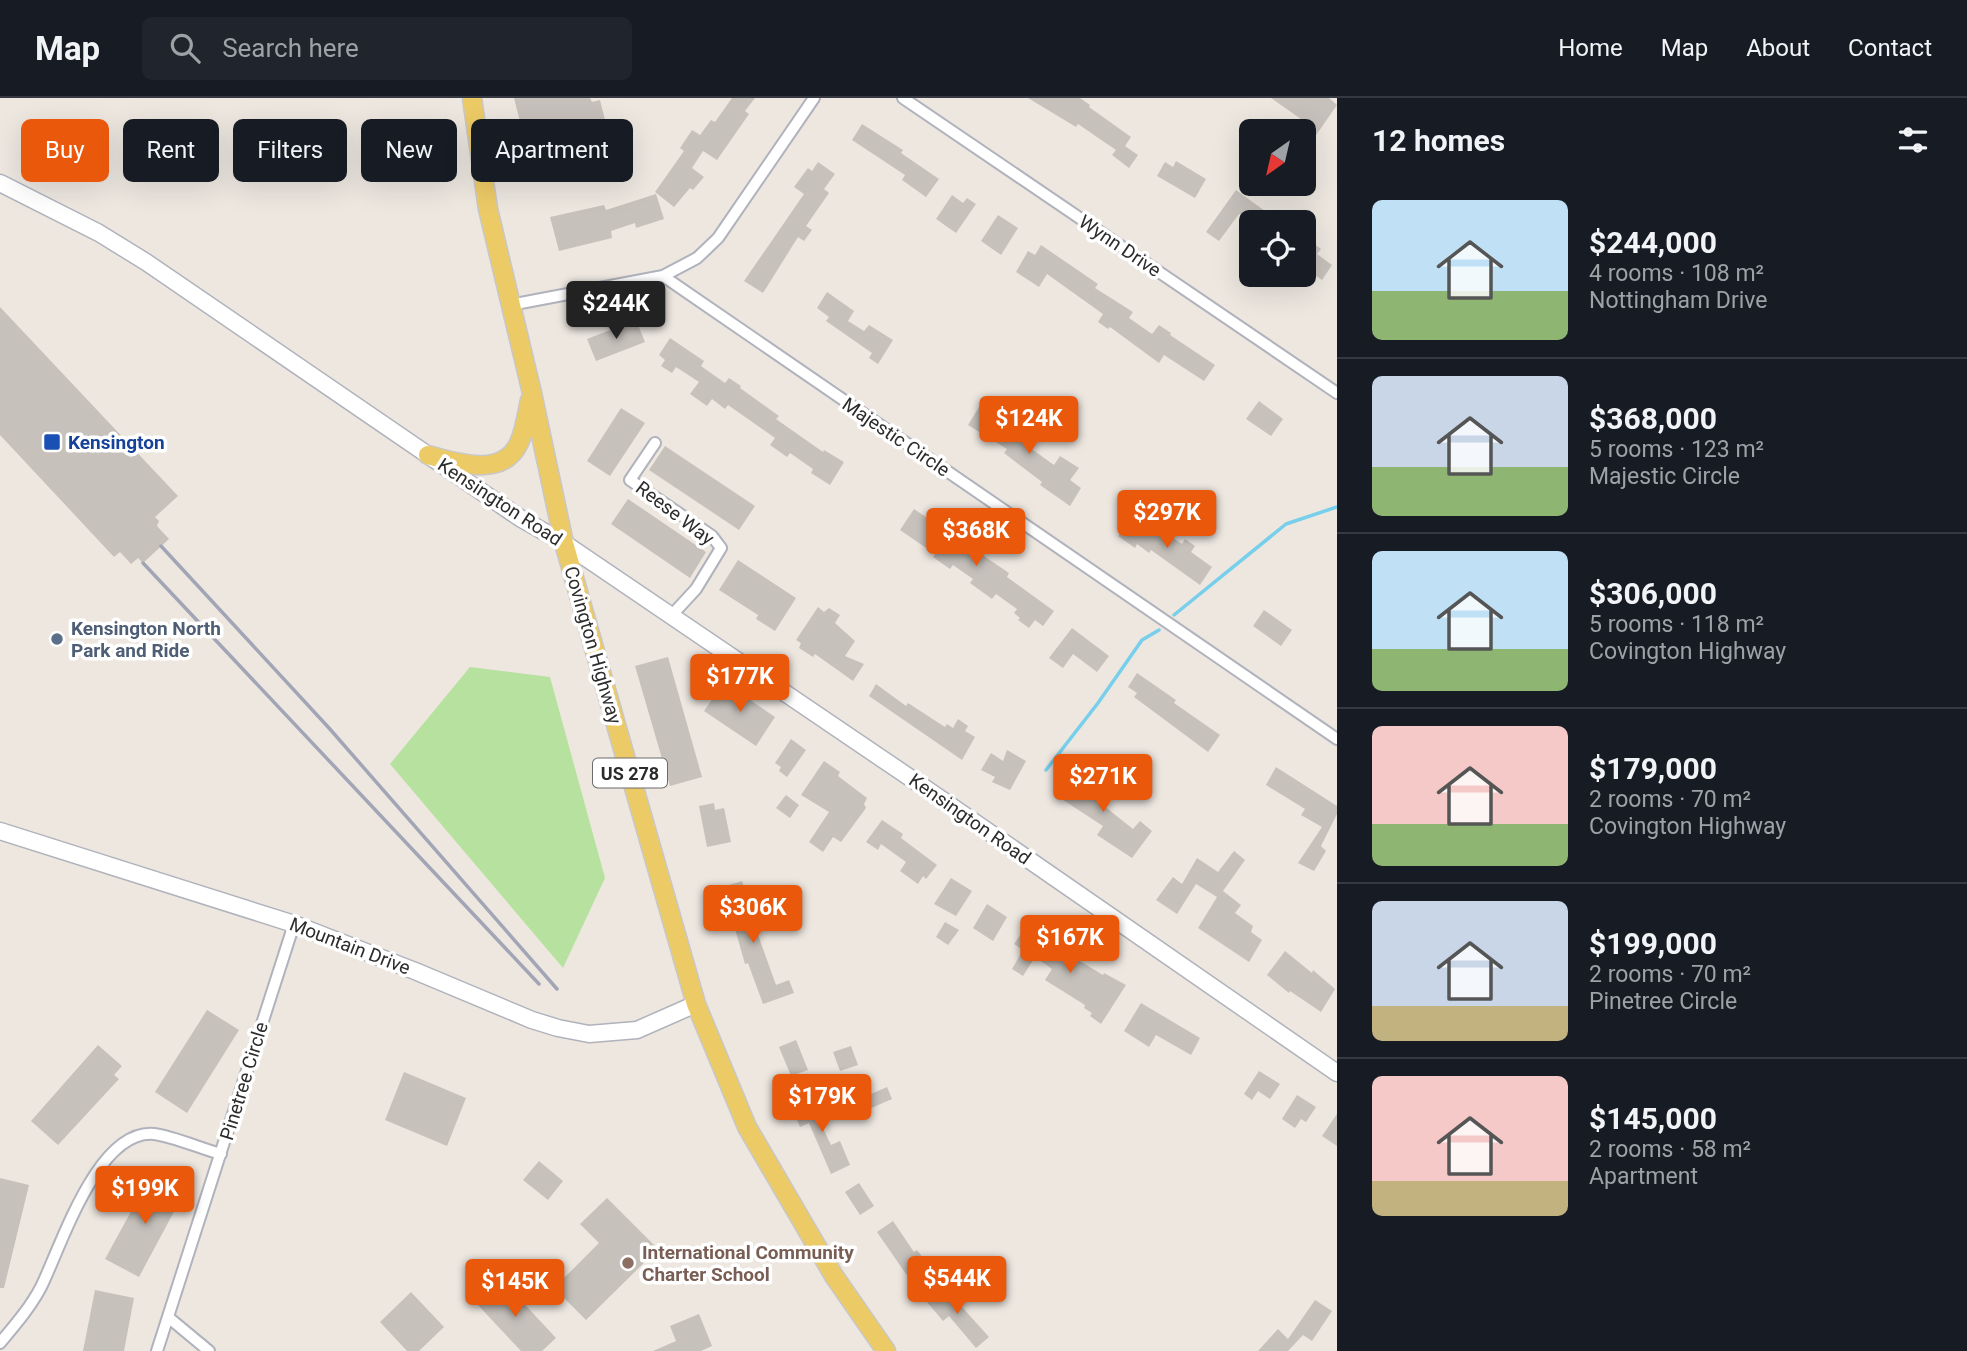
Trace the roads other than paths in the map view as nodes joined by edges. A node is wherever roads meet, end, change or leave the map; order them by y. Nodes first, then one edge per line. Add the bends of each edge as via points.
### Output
1 (472, 98) edge
2 (814, 98) edge
3 (903, 98) edge
4 (0, 183) edge
5 (663, 276) junction
6 (510, 305) junction
7 (532, 393) junction
8 (1337, 393) edge
9 (655, 443) dead end
10 (428, 456) junction
11 (564, 543) junction
12 (671, 616) junction
13 (1337, 739) edge
14 (0, 831) edge
15 (294, 924) junction
16 (696, 1004) junction
17 (1337, 1073) edge
18 (221, 1154) junction
19 (168, 1317) junction
20 (0, 1343) edge
21 (879, 1348) edge
22 (157, 1351) edge
23 (209, 1351) edge

1 - 6 main road, Covington Highway / US 278 via 488,209
2 - 5 street via 718,238 697,258
3 - 8 street, Wynn Drive
4 - 10 street, Kensington Road via 146,262
5 - 6 street
5 - 13 street, Majestic Circle
6 - 7 main road, Covington Highway / US 278
7 - 10 main road via 521,440 503,461 483,466
7 - 11 main road, Covington Highway / US 278
9 - 12 street, Reese Way via 630,480 712,536 721,548 696,589
10 - 11 street, Kensington Road
11 - 12 street, Kensington Road
11 - 16 main road, Covington Highway / US 278
12 - 17 street, Kensington Road
14 - 15 street, Mountain Drive
15 - 16 street, Mountain Drive via 570,1031 637,1030
15 - 18 street, Pinetree Circle
16 - 21 main road, Covington Highway / US 278 via 747,1127
18 - 19 street, Pinetree Circle
18 - 20 street via 153,1134 121,1145 97,1170 41,1288
19 - 22 street, Pinetree Circle
19 - 23 street

